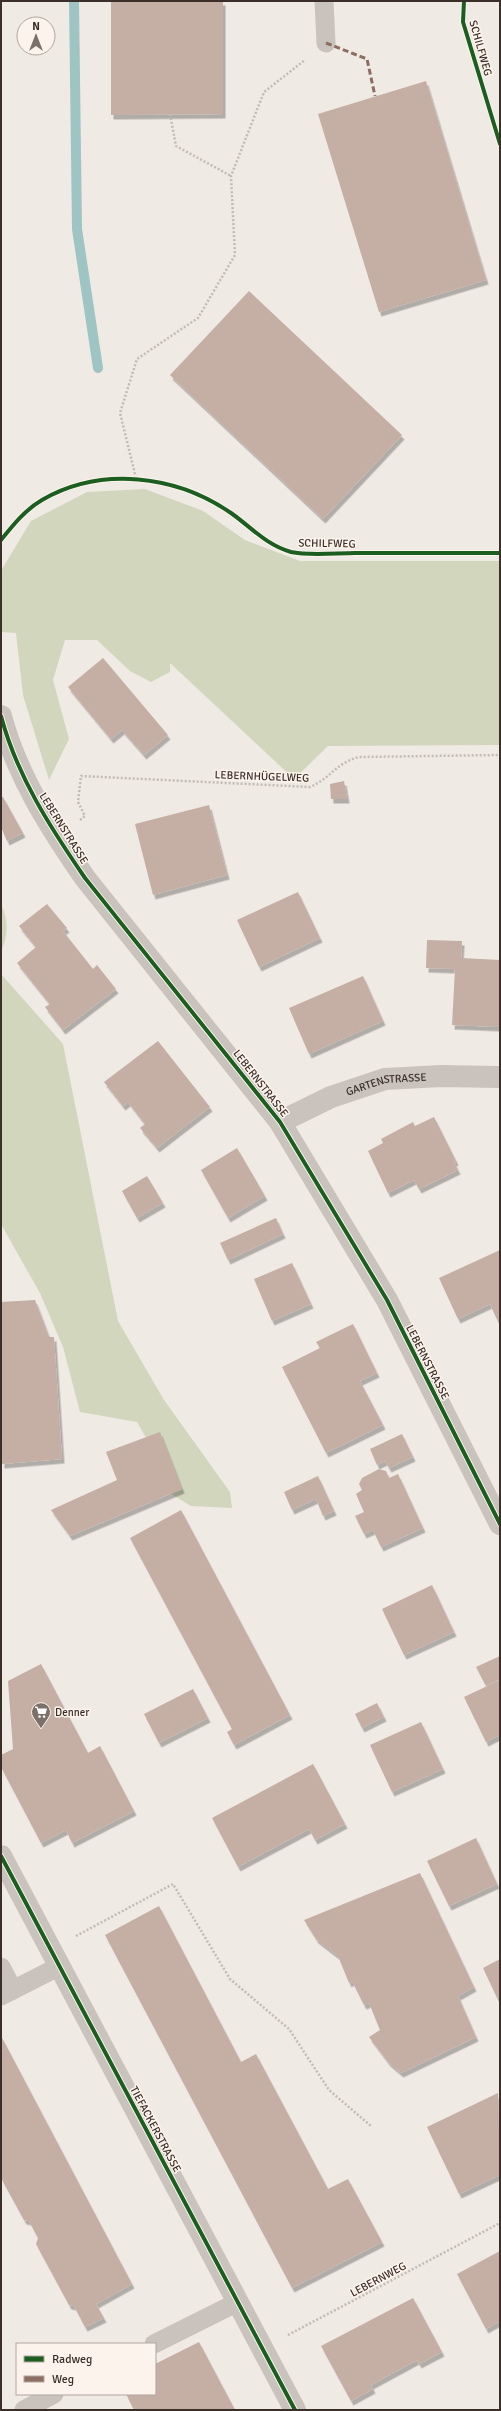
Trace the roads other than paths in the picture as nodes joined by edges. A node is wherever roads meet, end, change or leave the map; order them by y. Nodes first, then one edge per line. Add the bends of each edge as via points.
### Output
1 (324, 1) edge
2 (326, 43) road end
3 (1, 716) edge
4 (500, 1077) edge
5 (280, 1122) junction
6 (500, 1524) edge
7 (1, 1856) edge
8 (60, 1966) junction
9 (1, 1967) edge
10 (7, 1993) edge
11 (238, 2302) junction
12 (156, 2343) edge
13 (52, 2395) edge
14 (24, 2410) edge
15 (295, 2410) edge

1 - 2 lane
3 - 5 street, LEBERNSTRASSE via 20,769 60,842 85,878
4 - 5 street, GARTENSTRASSE via 441,1076 385,1079 331,1097
5 - 6 street, LEBERNSTRASSE via 387,1300
7 - 8 street, TIEFACKERSTRASSE
8 - 10 lane
8 - 11 street, TIEFACKERSTRASSE
9 - 10 lane
11 - 12 lane
11 - 15 street, TIEFACKERSTRASSE
13 - 14 lane

